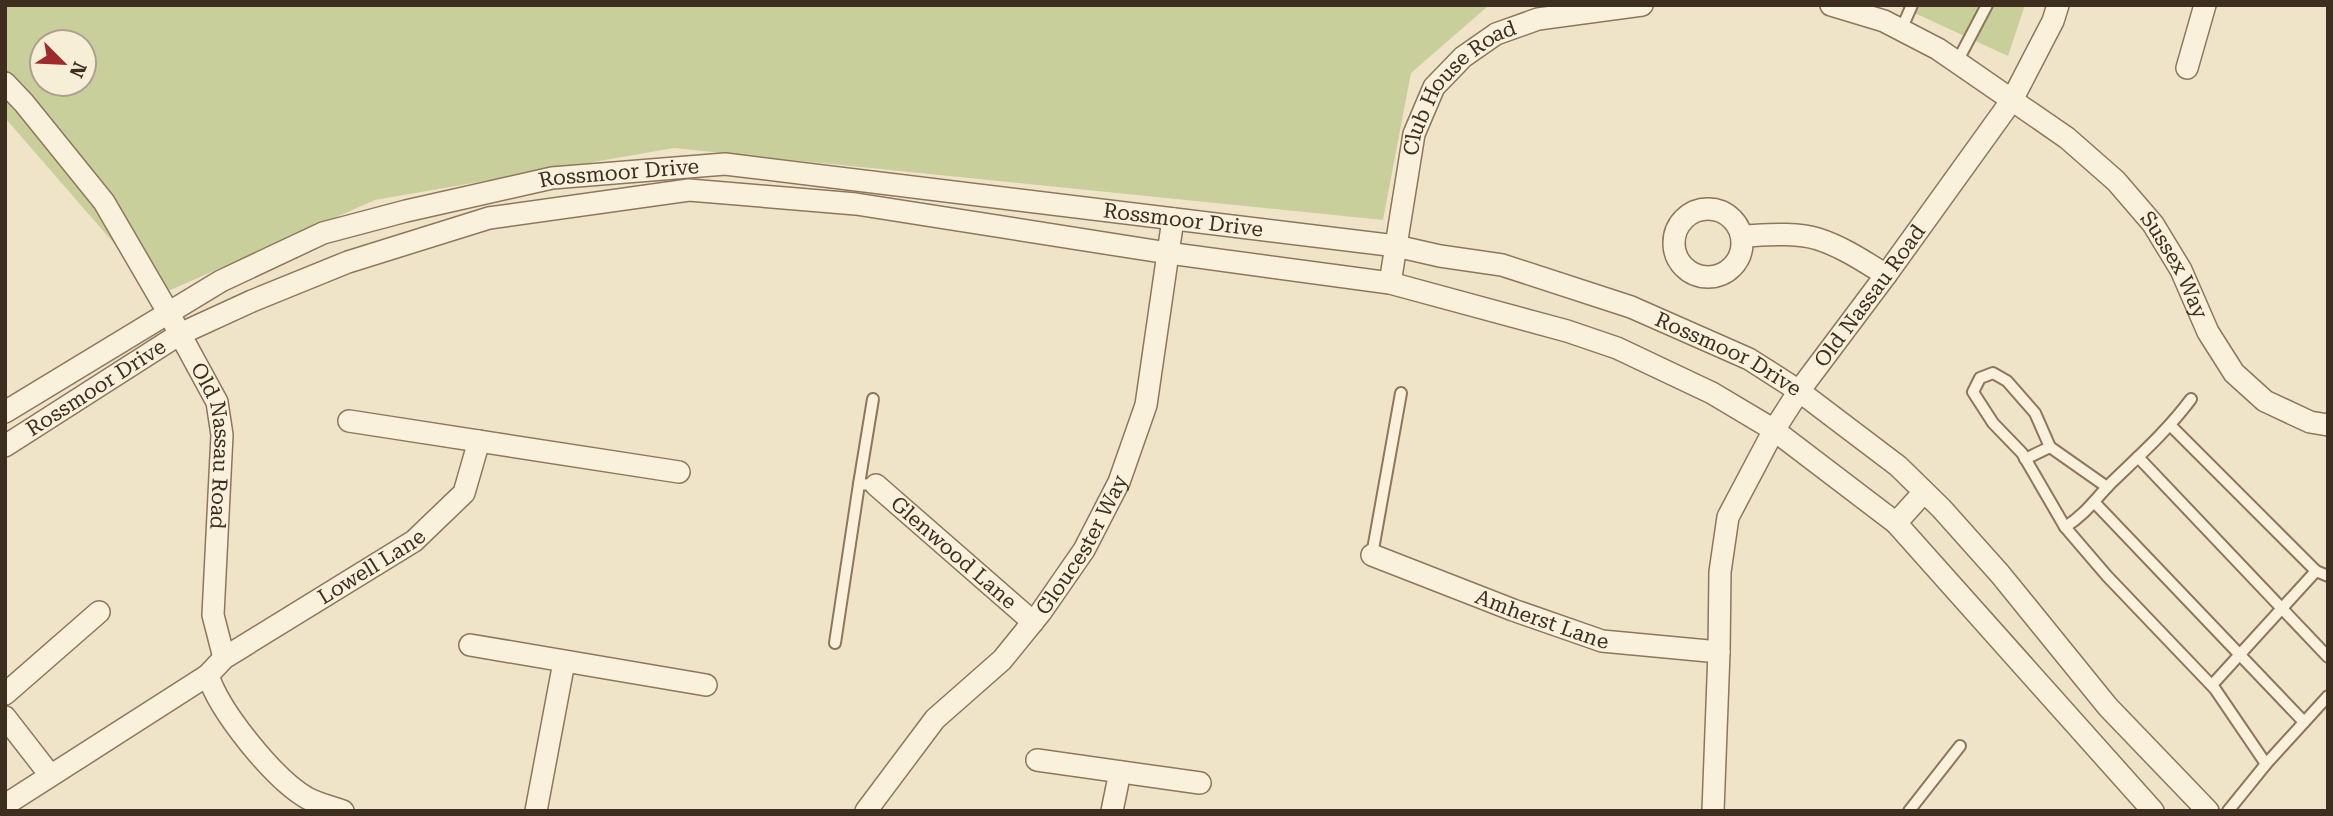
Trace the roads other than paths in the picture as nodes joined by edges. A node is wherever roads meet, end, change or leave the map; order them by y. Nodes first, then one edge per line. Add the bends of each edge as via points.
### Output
1 (1642, 5) edge
2 (1912, 5) edge
3 (1987, 5) edge
4 (2058, 5) edge
5 (2205, 5) edge
6 (1841, 7) edge
7 (1901, 30) junction
8 (1957, 62) junction
9 (2187, 68) dead end
10 (5, 83) edge
11 (2012, 100) junction
12 (1172, 219) junction
13 (1742, 236) dead end
14 (1396, 246) junction
15 (1168, 253) junction
16 (1886, 275) junction
17 (1390, 283) junction
18 (168, 312) junction
19 (180, 334) junction
20 (1799, 391) junction
21 (1401, 393) dead end
22 (873, 399) dead end
23 (2191, 399) dead end
24 (5, 412) edge
25 (349, 421) dead end
26 (2328, 425) edge
27 (2171, 426) junction
28 (1774, 430) junction
29 (479, 441) junction
30 (5, 446) edge
31 (2050, 447) junction
32 (2138, 457) junction
33 (2025, 459) junction
34 (679, 472) dead end
35 (867, 484) junction
36 (2107, 487) junction
37 (1924, 492) junction
38 (2094, 502) junction
39 (1896, 523) junction
40 (2065, 527) junction
41 (1372, 555) joint
42 (2316, 571) junction
43 (2328, 576) edge
44 (2282, 608) junction
45 (100, 611) dead end
46 (1033, 622) junction
47 (835, 643) dead end
48 (470, 645) dead end
49 (1719, 652) junction
50 (2240, 653) junction
51 (2328, 657) edge
52 (225, 658) junction
53 (564, 662) junction
54 (208, 674) junction
55 (706, 685) dead end
56 (2212, 685) junction
57 (5, 694) edge
58 (2328, 696) edge
59 (5, 717) edge
60 (2304, 722) junction
61 (1961, 746) dead end
62 (2146, 746) junction
63 (1037, 760) dead end
64 (2266, 764) junction
65 (2113, 767) junction
66 (1120, 772) junction
67 (50, 775) junction
68 (1200, 783) dead end
69 (5, 805) edge
70 (344, 811) edge
71 (536, 811) edge
72 (866, 811) edge
73 (1112, 811) edge
74 (1713, 811) edge
75 (1909, 811) edge
76 (2135, 811) edge
77 (2153, 811) edge
78 (2208, 811) edge
79 (2228, 811) edge

1 - 14 street, Club House Road via 1538,19 1496,34 1463,57 1434,87 1414,134
2 - 7 lane
3 - 8 lane
4 - 11 street, Old Nassau Road
5 - 9 street
6 - 7 street
7 - 8 street
8 - 11 street
10 - 18 street, Old Nassau Road via 104,202
11 - 16 street, Old Nassau Road
11 - 26 street, Sussex Way via 2116,181 2153,224 2234,373 2265,401 2310,422
12 - 14 street, Rossmoor Drive
12 - 15 street, Gloucester Way
12 - 18 street, Rossmoor Drive via 725,164 552,178 323,233 220,281
13 - 16 street via 1818,239
14 - 17 street, Club House Road
14 - 20 street, Rossmoor Drive via 1502,265 1631,307 1749,359
15 - 17 street, Rossmoor Drive
15 - 19 street, Rossmoor Drive via 856,204 689,190 489,218 348,262
15 - 46 street, Gloucester Way via 1146,405 1119,482 1084,550
16 - 20 street, Old Nassau Road
17 - 28 street, Rossmoor Drive via 1617,348 1713,393
18 - 19 street, Old Nassau Road
18 - 24 street, Rossmoor Drive
19 - 30 street, Rossmoor Drive
19 - 52 street, Old Nassau Road via 217,402 222,435 213,615
20 - 28 street, Old Nassau Road
20 - 37 street, Rossmoor Drive via 1898,466
21 - 41 lane
22 - 35 lane
23 - 27 lane
25 - 29 street
27 - 32 lane
27 - 42 lane
28 - 39 street, Rossmoor Drive
28 - 49 street, Old Nassau Road via 1728,517 1720,572
29 - 34 street
29 - 52 street, Lowell Lane via 464,493 414,541
31 - 33 lane
31 - 33 lane via 2035,413 2007,381 1993,373 1980,378 1973,392
31 - 36 lane
32 - 36 lane
32 - 44 lane
33 - 40 lane
35 - 46 street, Glenwood Lane
35 - 47 lane
36 - 38 lane
37 - 39 street
37 - 62 street, Rossmoor Drive via 2000,574 2108,708
38 - 40 lane
38 - 50 lane
39 - 65 street, Rossmoor Drive
40 - 56 lane
41 - 49 street, Amherst Lane via 1602,641
42 - 43 lane
42 - 44 lane
44 - 50 lane
44 - 51 lane
45 - 57 street
46 - 72 street, Gloucester Way via 1002,660 935,719
48 - 53 street
49 - 74 street, Old Nassau Road
50 - 56 lane
50 - 60 lane
52 - 54 street, Lowell Lane
53 - 55 street
53 - 71 street
54 - 67 street
54 - 70 street via 240,733 281,778 308,798
56 - 64 lane
58 - 60 lane
59 - 67 street
60 - 64 lane
61 - 75 lane
62 - 65 street
62 - 78 street, Rossmoor Drive
63 - 66 street
64 - 79 lane
65 - 76 street via 2113,789
65 - 77 street, Rossmoor Drive
66 - 68 street
66 - 73 street
67 - 69 street

